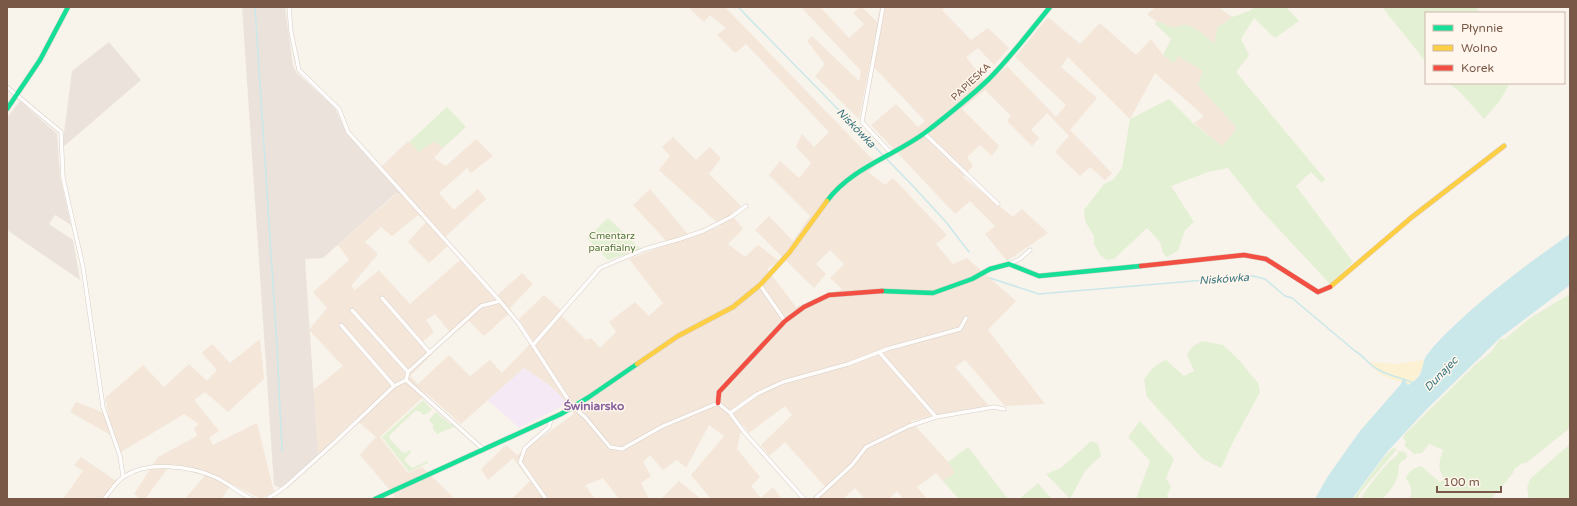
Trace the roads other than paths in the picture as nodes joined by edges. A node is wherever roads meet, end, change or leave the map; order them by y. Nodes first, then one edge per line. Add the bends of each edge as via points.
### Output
1 (68, 7) edge
2 (289, 7) edge
3 (1050, 7) edge
4 (881, 8) edge
5 (7, 87) edge
6 (17, 95) junction
7 (7, 109) edge
8 (924, 133) junction
9 (1504, 146) dead end
10 (890, 153) junction
11 (998, 204) dead end
12 (746, 206) dead end
13 (1030, 250) dead end
14 (1009, 264) junction
15 (760, 285) junction
16 (382, 298) dead end
17 (500, 300) junction
18 (352, 310) dead end
19 (966, 318) dead end
20 (785, 321) junction
21 (341, 325) dead end
22 (533, 345) junction
23 (879, 352) junction
24 (430, 353) junction
25 (408, 372) junction
26 (406, 380) junction
27 (394, 386) junction
28 (718, 403) junction
29 (573, 407) junction
30 (1004, 409) dead end
31 (730, 413) junction
32 (936, 417) junction
33 (551, 419) junction
34 (484, 450) junction
35 (123, 476) junction
36 (104, 499) edge
37 (252, 499) edge
38 (267, 499) edge
39 (375, 499) edge
40 (546, 499) edge
41 (804, 499) edge
42 (815, 499) edge

1 - 6 street via 56,33
2 - 17 street via 299,70 339,108 348,132
3 - 8 street, PAPIESKA via 990,78
4 - 10 street via 862,122
5 - 6 street
6 - 7 street
6 - 35 street via 61,132 63,178 80,253 103,407 120,456
8 - 10 street, PAPIESKA
8 - 11 street
9 - 14 street via 1428,204 1329,288 1318,292 1266,259 1244,255 1039,276
10 - 15 street, PAPIESKA via 846,181 831,195 789,253
12 - 22 street via 731,217 680,240 645,249 600,268
13 - 14 street via 1020,260
14 - 20 street via 990,269 933,293 878,291 829,296 804,307
15 - 20 street
15 - 29 street, PAPIESKA via 733,307 678,336
16 - 24 street
17 - 22 street
17 - 24 street via 481,306
18 - 25 street
19 - 23 street via 960,329
20 - 28 street via 719,392
21 - 27 street
22 - 29 street
23 - 31 street via 848,364 783,382 757,394
23 - 32 street
24 - 25 street
25 - 26 street
26 - 27 street
26 - 34 street
27 - 38 street via 325,452 285,487
28 - 29 street via 663,426 622,449 610,447 585,417
28 - 31 street
29 - 33 street, PAPIESKA
30 - 32 street via 994,407
31 - 41 street
32 - 42 street via 909,426 866,447 852,465
33 - 34 street, PAPIESKA
33 - 40 street via 549,427 526,448 520,462
34 - 39 street, PAPIESKA
35 - 36 street
35 - 37 street via 153,466 195,470 215,477

